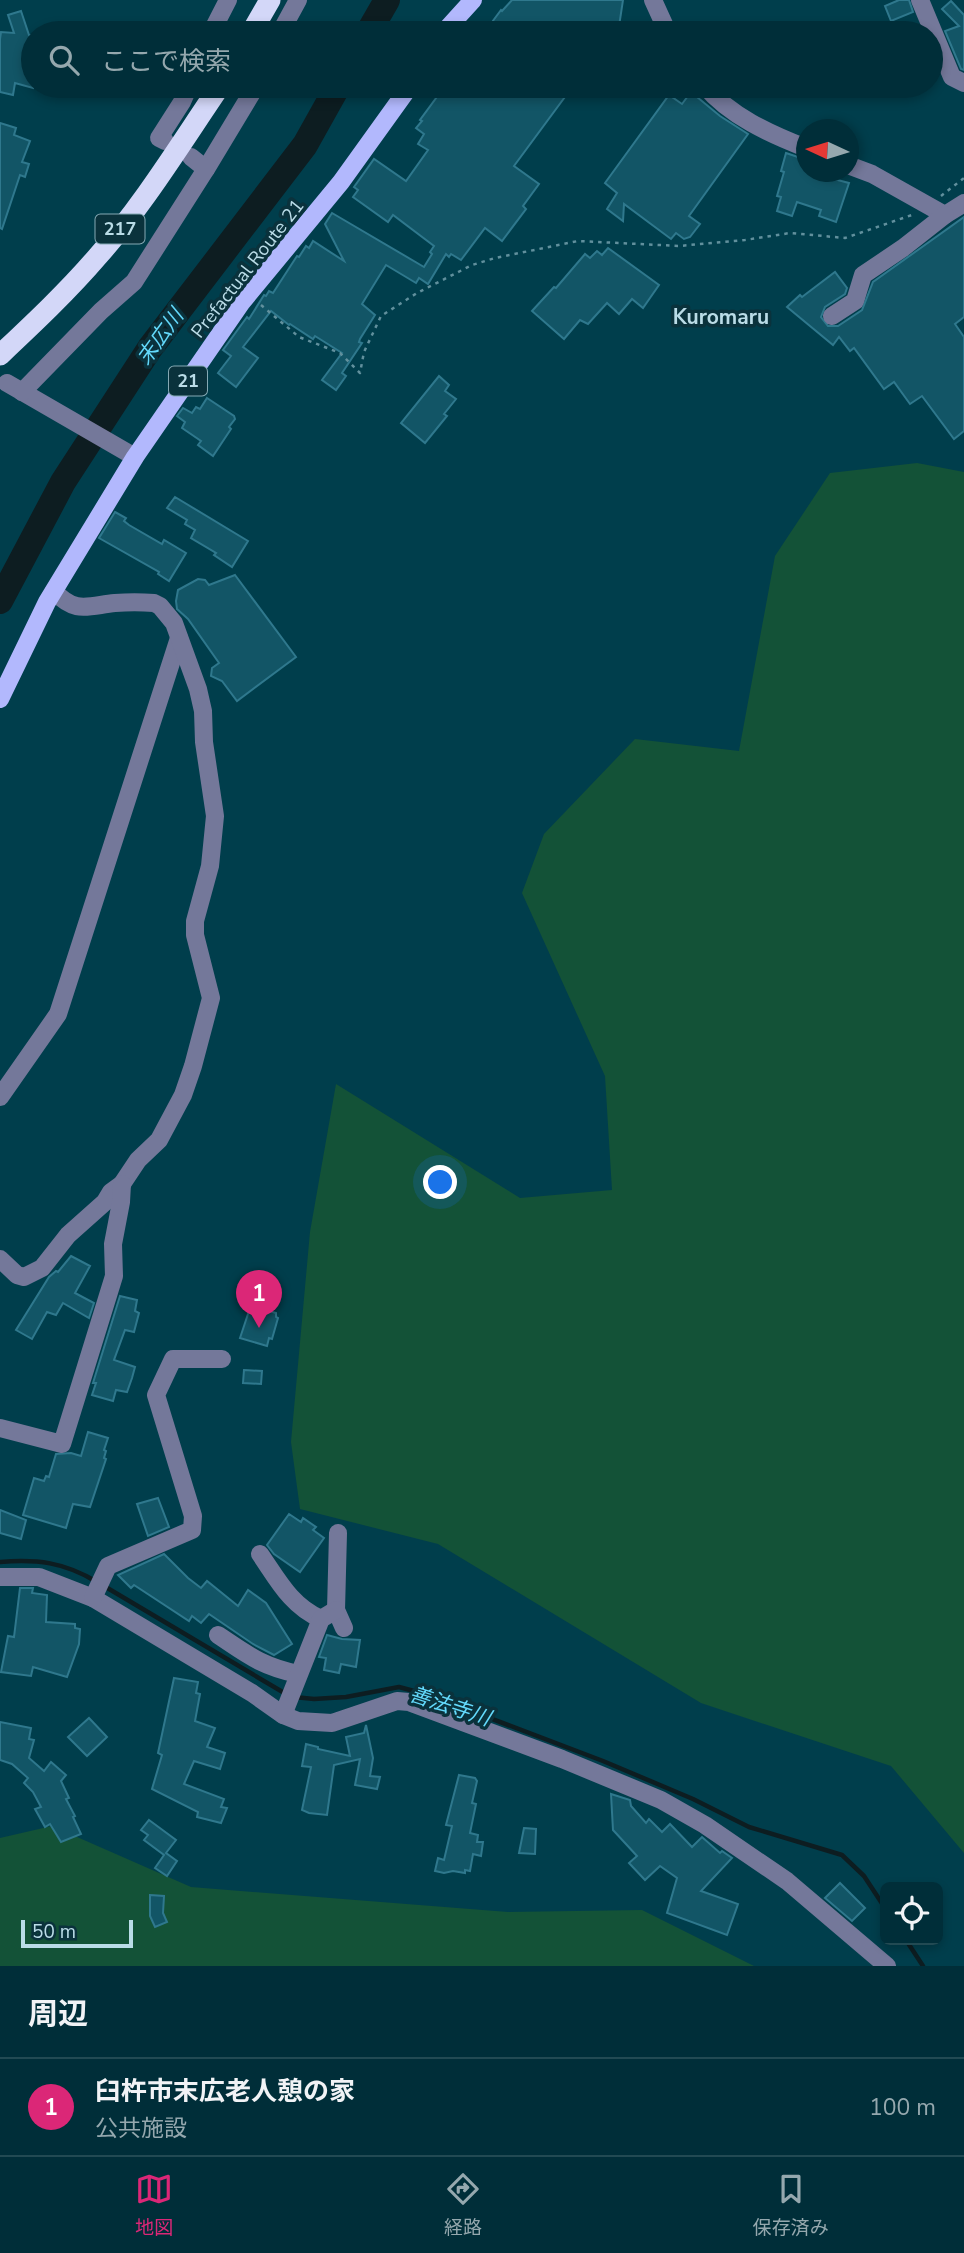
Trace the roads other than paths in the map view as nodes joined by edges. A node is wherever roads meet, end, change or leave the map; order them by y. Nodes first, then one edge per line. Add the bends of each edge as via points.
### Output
1 (228, 0) edge
2 (270, 0) edge
3 (298, 0) edge
4 (473, 0) edge
5 (653, 0) edge
6 (920, 0) edge
7 (217, 21) edge
8 (258, 21) edge
9 (287, 21) edge
10 (454, 21) edge
11 (663, 21) edge
12 (929, 21) edge
13 (943, 55) edge
14 (964, 83) edge
15 (184, 98) edge
16 (212, 98) edge
17 (249, 98) edge
18 (401, 98) edge
19 (715, 98) edge
20 (165, 141) dead end
21 (796, 144) edge
22 (191, 157) dead end
23 (206, 169) junction
24 (859, 169) edge
25 (964, 203) edge
26 (932, 208) junction
27 (832, 316) dead end
28 (0, 355) edge
29 (128, 453) junction
30 (54, 591) junction
31 (179, 639) junction
32 (0, 699) edge
33 (0, 1097) edge
34 (122, 1184) junction
35 (0, 1259) edge
36 (222, 1359) dead end
37 (0, 1428) edge
38 (338, 1533) dead end
39 (260, 1554) dead end
40 (0, 1577) edge
41 (94, 1596) junction
42 (329, 1615) junction
43 (344, 1628) dead end
44 (218, 1635) dead end
45 (296, 1677) junction
46 (284, 1711) junction
47 (887, 1966) edge

1 - 7 street
2 - 8 highway
3 - 9 street
4 - 10 main road
5 - 11 street
6 - 12 street
13 - 14 street via 952,77
15 - 20 street via 159,138
16 - 28 highway, 217 via 99,255
17 - 23 street
18 - 29 main road, Prefactual Route 21 / 21
19 - 21 street
22 - 23 street
23 - 29 street via 134,282 15,387
24 - 26 street
25 - 26 street
26 - 27 street via 903,248 863,275 855,301
29 - 30 main road, Prefactual Route 21 / 21
30 - 31 street via 64,602 81,607 154,603 174,623
30 - 32 main road, Prefactual Route 21 / 21
31 - 33 street via 58,1014
31 - 34 street via 201,700 215,816 210,866 195,921 211,998 183,1095 159,1140
34 - 35 street via 68,1235 42,1268 24,1277
34 - 37 street via 113,1244 114,1276 62,1444
36 - 41 street via 173,1359 156,1395 192,1516 192,1530 108,1566
38 - 42 street
39 - 42 street via 303,1611
40 - 41 street via 39,1577
41 - 46 street
42 - 43 street
42 - 45 street
44 - 45 street via 250,1657
45 - 46 street
46 - 47 street via 298,1721 332,1723 397,1701 409,1702 661,1800 787,1881

